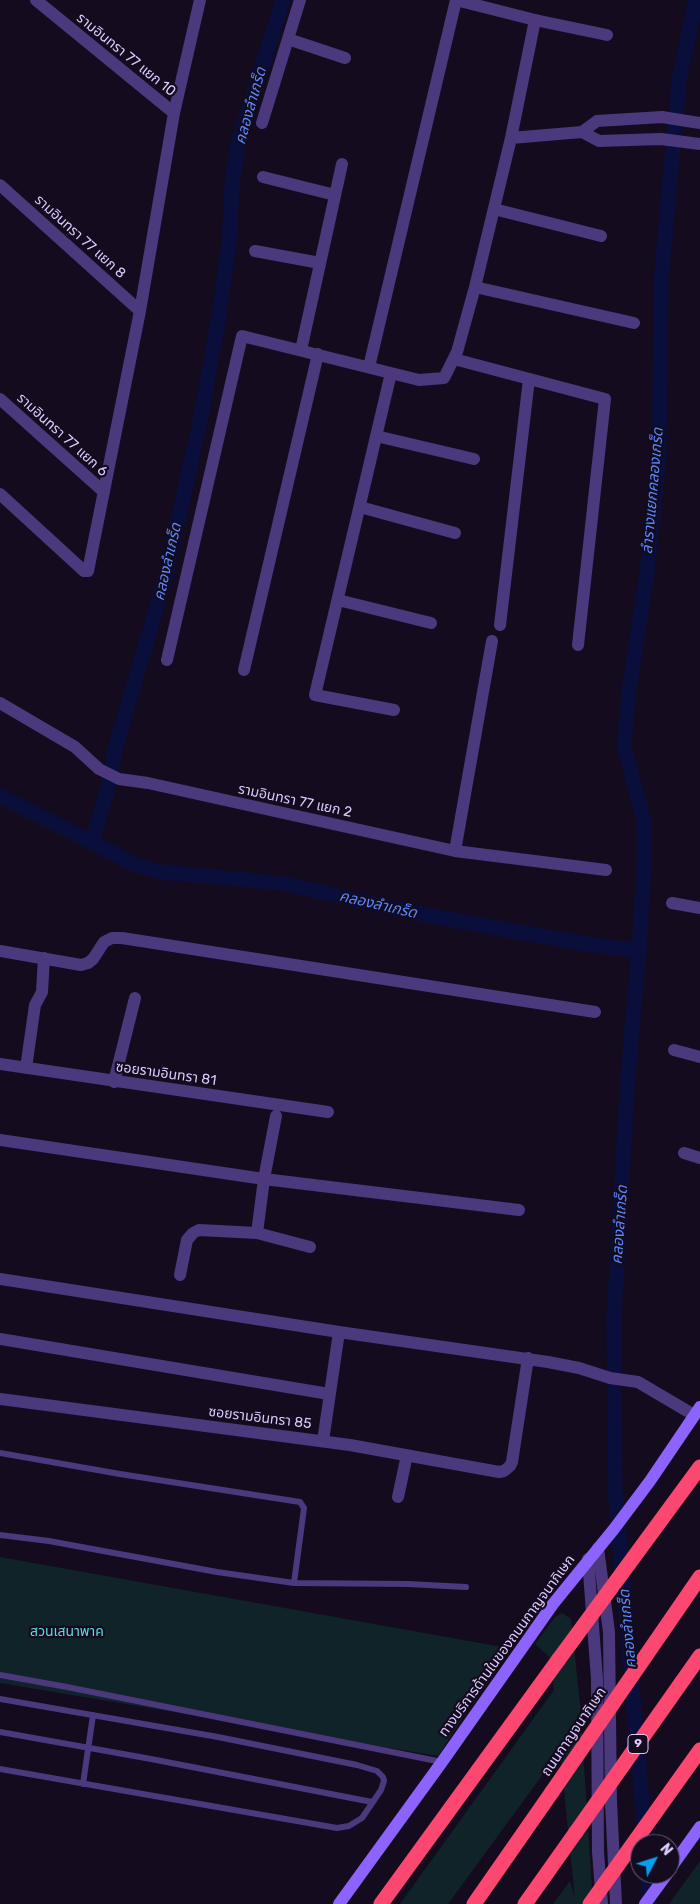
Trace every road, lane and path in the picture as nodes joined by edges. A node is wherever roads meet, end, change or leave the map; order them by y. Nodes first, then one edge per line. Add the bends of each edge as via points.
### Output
1 (36, 0) edge
2 (200, 0) edge
3 (300, 0) edge
4 (536, 20) junction
5 (607, 35) dead end
6 (288, 39) junction
7 (345, 58) dead end
8 (174, 113) junction
9 (262, 123) dead end
10 (700, 123) edge
11 (582, 132) junction
12 (511, 138) junction
13 (700, 144) edge
14 (342, 164) dead end
15 (264, 177) dead end
16 (0, 185) edge
17 (335, 195) junction
18 (494, 209) junction
19 (601, 236) dead end
20 (256, 251) dead end
21 (320, 263) junction
22 (475, 287) junction
23 (140, 311) junction
24 (634, 323) dead end
25 (301, 350) junction
26 (318, 354) junction
27 (454, 358) junction
28 (369, 367) junction
29 (391, 373) junction
30 (529, 379) junction
31 (0, 400) edge
32 (376, 436) junction
33 (474, 459) dead end
34 (104, 492) junction
35 (0, 494) edge
36 (360, 507) junction
37 (455, 533) dead end
38 (338, 600) junction
39 (431, 623) dead end
40 (500, 625) dead end
41 (492, 641) dead end
42 (578, 644) dead end
43 (167, 660) dead end
44 (244, 670) dead end
45 (0, 703) edge
46 (394, 710) dead end
47 (455, 851) junction
48 (606, 870) dead end
49 (672, 903) dead end
50 (700, 908) edge
51 (0, 951) edge
52 (44, 958) junction
53 (135, 998) dead end
54 (595, 1012) dead end
55 (674, 1050) dead end
56 (700, 1057) edge
57 (0, 1064) edge
58 (26, 1068) junction
59 (114, 1082) junction
60 (328, 1112) dead end
61 (276, 1116) dead end
62 (0, 1140) edge
63 (684, 1153) dead end
64 (700, 1158) edge
65 (264, 1179) junction
66 (519, 1210) dead end
67 (257, 1233) junction
68 (310, 1247) dead end
69 (180, 1275) dead end
70 (0, 1279) edge
71 (339, 1332) junction
72 (0, 1339) edge
73 (528, 1358) junction
74 (329, 1394) junction
75 (0, 1399) edge
76 (697, 1411) edge
77 (323, 1441) junction
78 (0, 1453) edge
79 (407, 1455) junction
80 (700, 1467) edge
81 (398, 1497) dead end
82 (0, 1535) edge
83 (598, 1548) junction
84 (588, 1559) junction
85 (700, 1577) edge
86 (294, 1583) junction
87 (466, 1587) dead end
88 (700, 1656) edge
89 (0, 1675) edge
90 (0, 1700) edge
91 (93, 1715) junction
92 (0, 1732) edge
93 (88, 1747) junction
94 (700, 1750) edge
95 (442, 1762) junction
96 (0, 1769) edge
97 (83, 1784) junction
98 (372, 1802) junction
99 (700, 1827) edge
100 (680, 1855) edge
101 (659, 1884) edge
102 (339, 1904) edge
103 (381, 1904) edge
104 (474, 1904) edge
105 (525, 1904) edge
106 (590, 1904) edge
107 (602, 1904) edge
108 (616, 1904) edge
109 (645, 1904) edge

1 - 8 street, รามอินทรา 77 แยก 10
2 - 8 street
3 - 6 street
4 - 5 street
4 - 12 street
4 - 28 street via 456,0
6 - 7 street
6 - 9 street
8 - 23 street
10 - 11 street via 662,117 597,122
11 - 12 street
11 - 13 street via 599,141 661,139
12 - 18 street
14 - 17 street
15 - 17 street
16 - 23 street, รามอินทรา 77 แยก 8
17 - 21 street
18 - 19 street
18 - 22 street
20 - 21 street
21 - 25 street
22 - 24 street
22 - 27 street
23 - 34 street
25 - 26 street
25 - 43 street via 242,336
26 - 28 street
26 - 44 street
27 - 29 street via 444,378 419,380
27 - 30 street
28 - 29 street
29 - 32 street
30 - 40 street
30 - 42 street via 605,399
31 - 34 street, รามอินทรา 77 แยก 6
32 - 33 street
32 - 36 street
34 - 35 street via 88,571 84,571
36 - 37 street
36 - 38 street
38 - 39 street
38 - 46 street via 316,695
41 - 47 street
45 - 47 street, รามอินทรา 77 แยก 2 via 75,747 99,769 119,779
47 - 48 street, รามอินทรา 77 แยก 2
49 - 50 street
51 - 52 street
52 - 54 street via 81,965 94,960 104,942 122,938
52 - 58 street via 42,992 35,1005
53 - 59 street
55 - 56 street
57 - 58 street, ซอยรามอินทรา 81
58 - 59 street, ซอยรามอินทรา 81
59 - 60 street, ซอยรามอินทรา 81
61 - 65 street
62 - 65 street
63 - 64 street
65 - 66 street
65 - 67 street
67 - 68 street
67 - 69 street via 210,1230 193,1233 187,1240
70 - 71 street
71 - 73 street
71 - 74 street
72 - 74 street
73 - 76 street via 638,1382
73 - 79 street, ซอยรามอินทรา 85 via 512,1462 504,1471
74 - 77 street
75 - 77 street, ซอยรามอินทรา 85
76 - 83 main road, ทางบริการด้านในของถนนกาญจนาภิเษก via 650,1481
77 - 79 street, ซอยรามอินทรา 85
78 - 86 lane via 300,1502 304,1508
79 - 81 street
80 - 103 highway, bridge
82 - 86 lane
83 - 84 main road, ทางบริการด้านในของถนนกาญจนาภิเษก
83 - 108 street via 609,1632
84 - 95 main road, ทางบริการด้านในของถนนกาญจนาภิเษก
84 - 107 street via 597,1678 598,1852
85 - 104 highway, ถนนกาญจนาภิเษก, bridge
86 - 87 lane
88 - 105 highway, 9, bridge
89 - 95 lane
90 - 91 lane
91 - 93 lane
91 - 98 lane via 377,1771 384,1781
92 - 93 lane
93 - 97 lane
93 - 98 lane
94 - 106 highway, bridge
95 - 102 main road, ทางบริการด้านในของถนนกาญจนาภิเษก
96 - 97 lane
97 - 98 lane via 338,1828 362,1818
99 - 100 main road
101 - 109 main road

